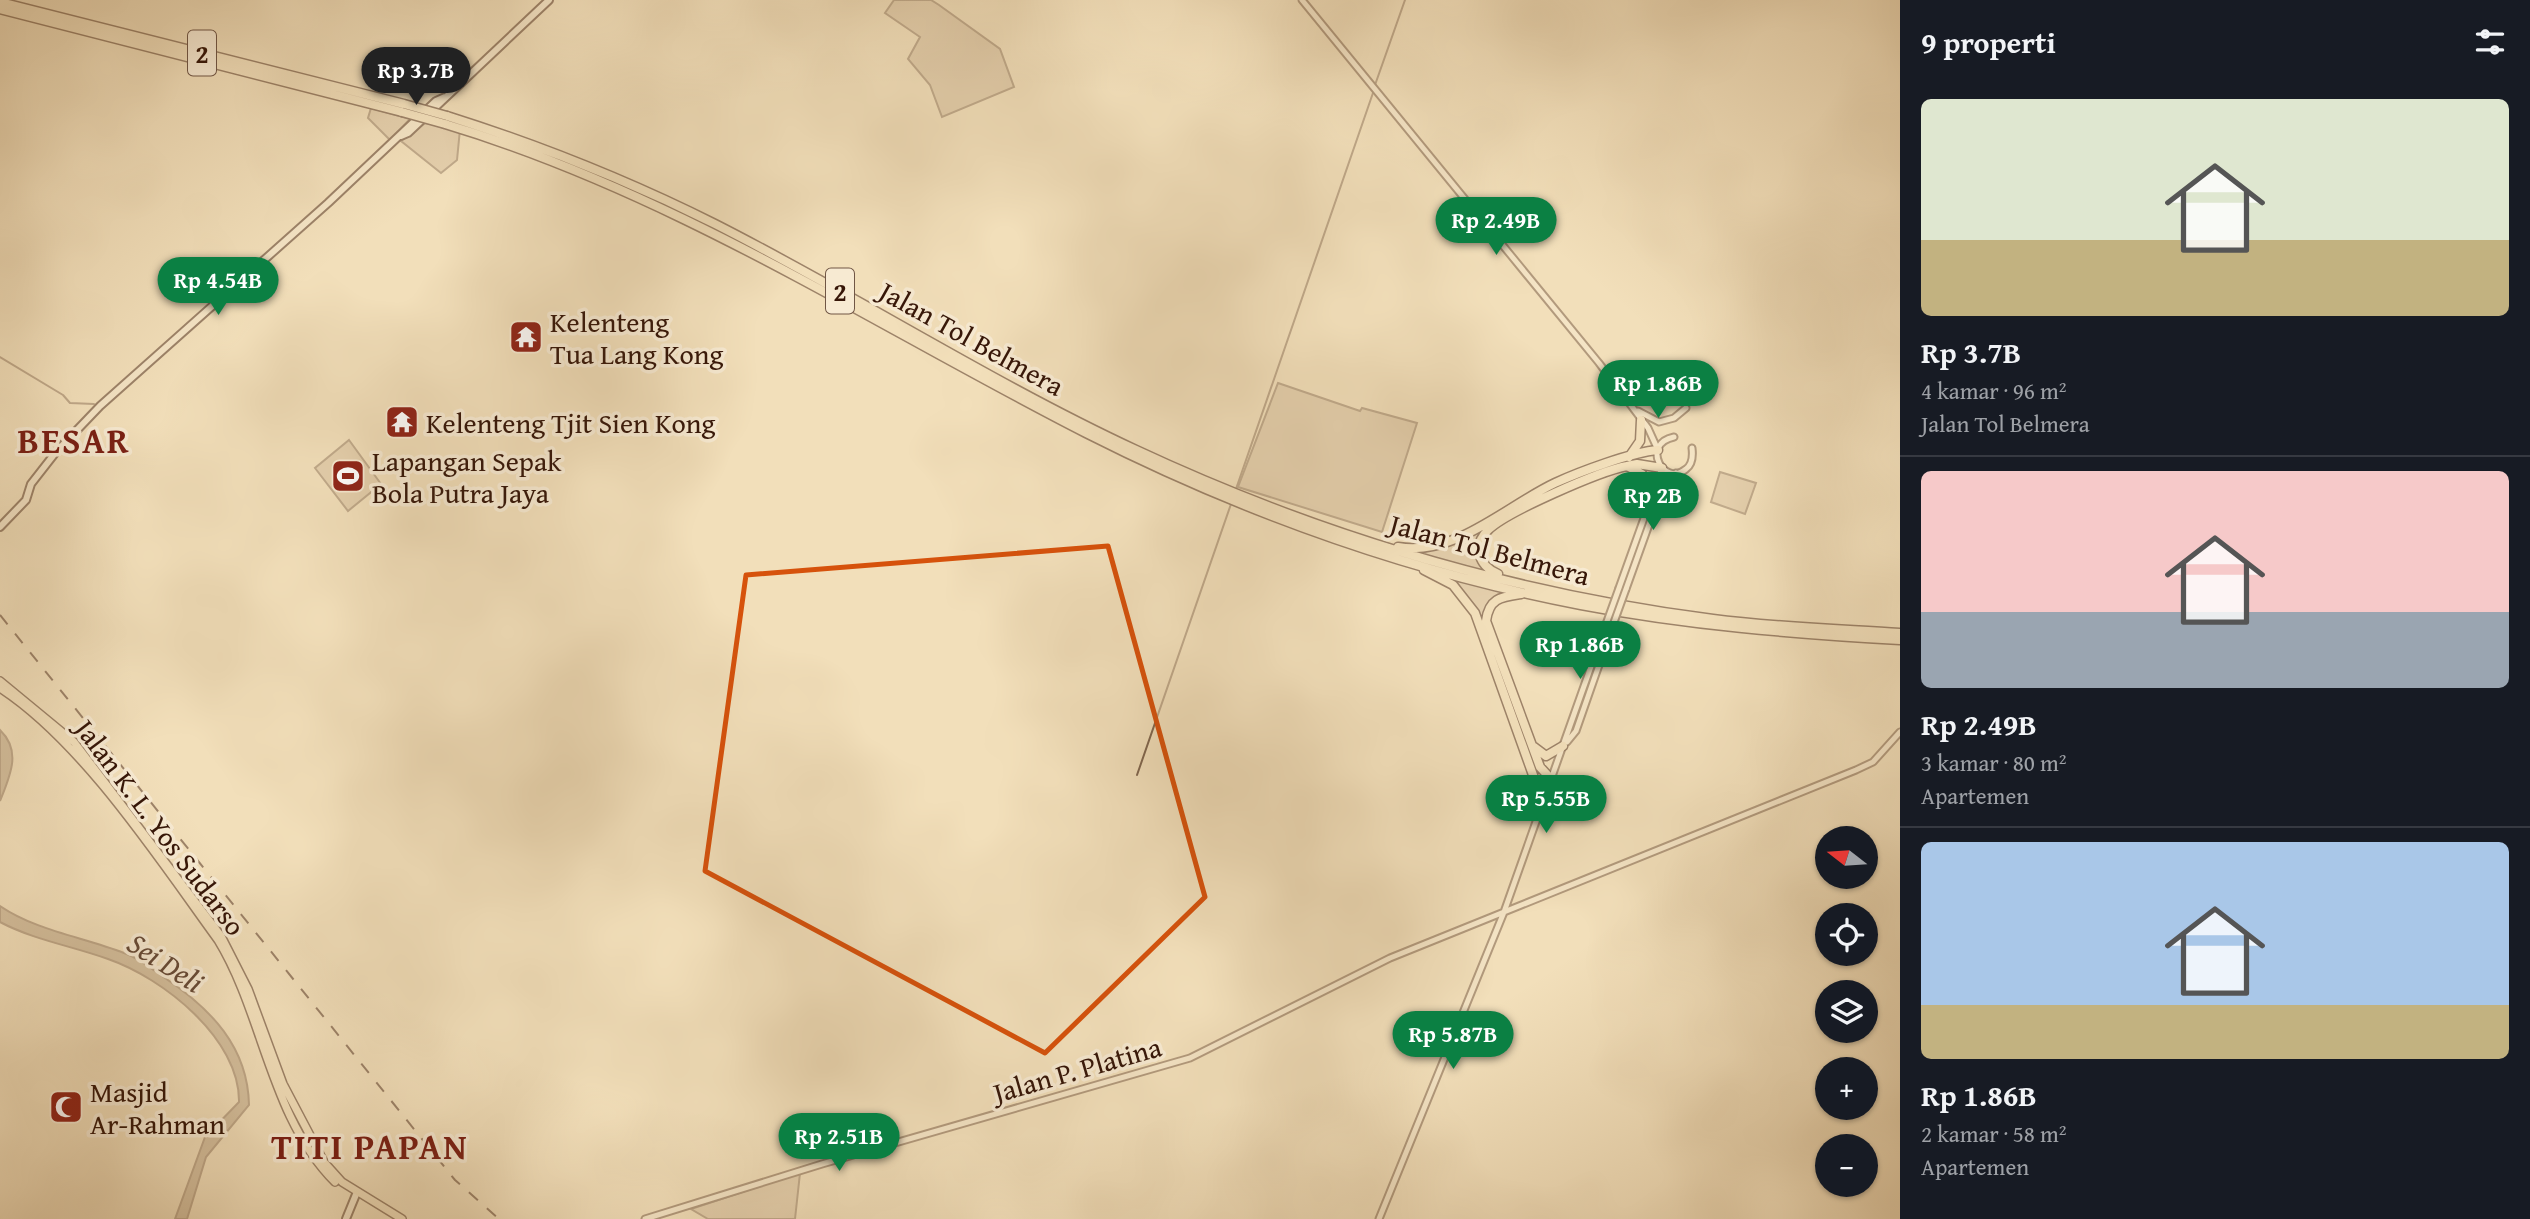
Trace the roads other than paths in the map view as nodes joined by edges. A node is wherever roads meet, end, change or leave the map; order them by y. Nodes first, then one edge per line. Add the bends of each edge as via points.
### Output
1 (549, 0) edge
2 (1302, 0) edge
3 (0, 2) edge
4 (0, 9) edge
5 (403, 108) junction
6 (1633, 407) junction
7 (1686, 408) dead end
8 (1641, 420) junction
9 (1674, 437) dead end
10 (1692, 449) dead end
11 (1658, 450) junction
12 (1627, 462) junction
13 (1662, 468) junction
14 (1676, 473) junction
15 (1245, 501) junction
16 (1646, 513) junction
17 (0, 527) edge
18 (1368, 540) junction
19 (1395, 558) junction
20 (1528, 589) junction
21 (1623, 589) junction
22 (1900, 633) edge
23 (1900, 640) edge
24 (0, 681) edge
25 (0, 688) edge
26 (1900, 732) edge
27 (1532, 745) junction
28 (1563, 746) junction
29 (1552, 780) junction
30 (1544, 803) junction
31 (1503, 914) junction
32 (297, 1119) junction
33 (356, 1194) junction
34 (345, 1219) edge
35 (394, 1219) edge
36 (402, 1219) edge
37 (645, 1219) edge
38 (1379, 1219) edge

1 - 17 main road via 100,406 56,452 31,484 26,500
2 - 6 street
3 - 5 highway, Jalan Tol Belmera / 2
4 - 5 highway, Jalan Tol Belmera / 2
5 - 15 highway, Jalan Tol Belmera / 2, bridge via 573,168 698,223 1084,432
6 - 7 street via 1659,422
6 - 8 street
8 - 11 street
8 - 12 highway via 1640,441
9 - 11 street
10 - 14 street via 1690,465
11 - 12 highway
11 - 13 street
12 - 13 highway
12 - 16 highway via 1646,480
12 - 18 highway via 1556,482 1447,542 1418,549
12 - 20 highway via 1532,505 1483,536 1479,550 1488,569
13 - 14 street
13 - 16 street
14 - 21 street via 1660,494
15 - 18 highway, Jalan Tol Belmera / 2
15 - 19 highway, Jalan Tol Belmera / 2 via 1308,530
16 - 21 street
18 - 20 highway, Jalan Tol Belmera / 2
19 - 20 highway, Jalan Tol Belmera / 2
19 - 30 highway via 1446,581 1469,603
20 - 22 highway, Jalan Tol Belmera / 2 via 1709,618
20 - 23 highway, Jalan Tol Belmera / 2 via 1686,622
20 - 27 highway via 1490,604 1486,621
21 - 28 street, bridge
24 - 32 highway, Jalan K. L. Yos Sudarso via 74,742 221,936 248,989
25 - 32 highway, Jalan K. L. Yos Sudarso via 74,751 218,940 234,969 272,1073
26 - 31 street, Jalan P. Platina via 1872,762 1856,770
27 - 28 highway via 1546,756
27 - 29 highway via 1540,767
28 - 29 street
29 - 30 street
30 - 31 street
31 - 37 street, Jalan P. Platina via 1390,958 1190,1058
31 - 38 street
32 - 33 highway, Jalan K. L. Yos Sudarso via 324,1163
33 - 34 main road
33 - 35 highway, Jalan K. L. Yos Sudarso
33 - 36 highway, Jalan K. L. Yos Sudarso

